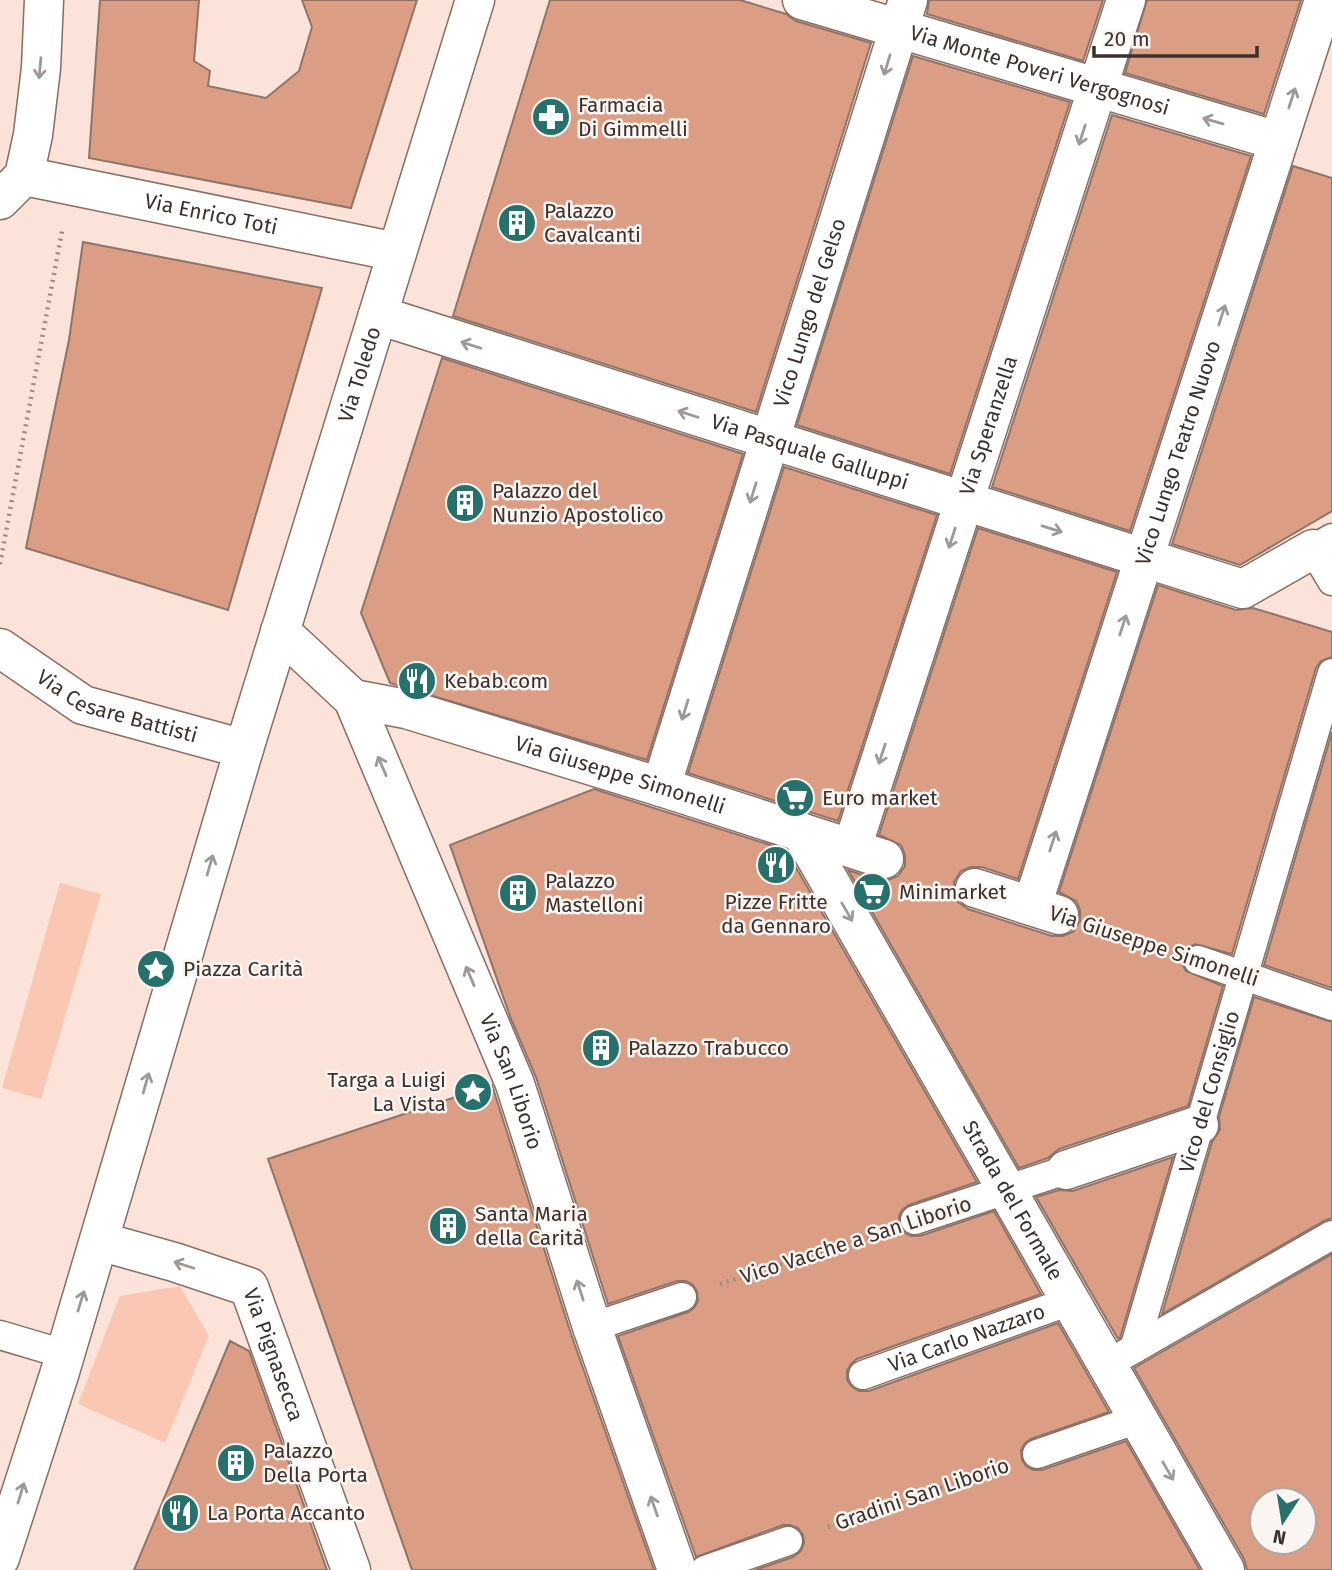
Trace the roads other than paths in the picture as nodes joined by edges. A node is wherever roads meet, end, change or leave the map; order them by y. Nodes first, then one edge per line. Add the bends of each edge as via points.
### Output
1 (44, 0) edge
2 (474, 0) edge
3 (802, 0) edge
4 (1126, 0) edge
5 (1324, 0) edge
6 (903, 14) edge
7 (1097, 87) junction
8 (1279, 141) junction
9 (12, 188) edge
10 (397, 252) junction
11 (378, 315) junction
12 (770, 440) junction
13 (963, 501) junction
14 (1325, 556) edge
15 (1144, 558) junction
16 (280, 631) junction
17 (0, 648) edge
18 (1332, 673) edge
19 (353, 699) junction
20 (244, 749) junction
21 (661, 787) junction
22 (801, 832) junction
23 (868, 854) joint
24 (975, 888) dead end
25 (1046, 911) joint
26 (1198, 960) road end
27 (1242, 975) junction
28 (1332, 1006) edge
29 (1199, 1125) junction
30 (1066, 1170) joint
31 (1007, 1190) junction
32 (915, 1220) road end
33 (1332, 1235) edge
34 (99, 1241) junction
35 (682, 1297) road end
36 (1070, 1301) junction
37 (592, 1327) junction
38 (0, 1335) edge
39 (64, 1354) junction
40 (1121, 1357) junction
41 (863, 1375) dead end
42 (1138, 1419) junction
43 (1037, 1454) road end
44 (788, 1541) road end
45 (0, 1558) edge
46 (351, 1570) edge
47 (677, 1570) edge
48 (705, 1570) edge
49 (1225, 1570) edge

1 -> 9 street via 33,135
2 - 10 street, Via Toledo
3 - 6 street, Via Monte Poveri Vergognosi
4 - 7 street, Via Speranzella
8 -> 5 street, Vico Lungo Teatro Nuovo
6 - 7 street, Via Monte Poveri Vergognosi
6 -> 12 street, Vico Lungo del Gelso
8 -> 7 street, Via Monte Poveri Vergognosi
7 -> 13 street, Via Speranzella
15 -> 8 street, Vico Lungo Teatro Nuovo
9 - 10 street, Via Enrico Toti via 71,186
10 - 11 street, Via Toledo
12 -> 11 street, Via Pasquale Galluppi
11 - 16 street, Via Toledo
12 - 13 street, Via Pasquale Galluppi
12 -> 21 street, Vico Lungo del Gelso
13 -> 15 street, Via Pasquale Galluppi
13 -> 23 street, Via Speranzella
14 - 15 street, Via Pasquale Galluppi via 1243,589
25 -> 15 street, Vico Lungo Teatro Nuovo
16 - 19 street, Via San Liborio
16 - 20 street, Via Toledo
17 - 20 street, Via Cesare Battisti via 83,705
18 - 27 lane, Vico del Consiglio
19 - 21 street, Via Giuseppe Simonelli via 406,709
37 -> 19 street, Via San Liborio via 515,1084
34 -> 20 street
21 - 22 street, Via Giuseppe Simonelli
22 - 23 street, Via Giuseppe Simonelli
22 -> 31 street, Strada del Formale
24 - 25 street, Via Giuseppe Simonelli
26 - 27 lane, Via Giuseppe Simonelli
27 - 28 lane, Via Giuseppe Simonelli
27 - 29 lane, Vico del Consiglio
29 - 30 street, Vico Vacche a San Liborio
29 - 40 lane, Vico del Consiglio
30 - 31 lane, Vico Vacche a San Liborio
31 - 32 lane, Vico Vacche a San Liborio
31 - 36 street, Strada del Formale
33 - 40 lane
39 -> 34 street
46 -> 34 street, Via Pignasecca via 249,1287
35 - 37 lane
36 - 40 street, Strada del Formale
36 - 41 lane, Via Carlo Nazzaro
47 -> 37 street, Via San Liborio
38 - 39 lane
45 -> 39 street
40 - 42 street, Strada del Formale
42 - 43 lane, Gradini San Liborio
42 -> 49 street, Strada del Formale
44 - 48 lane

